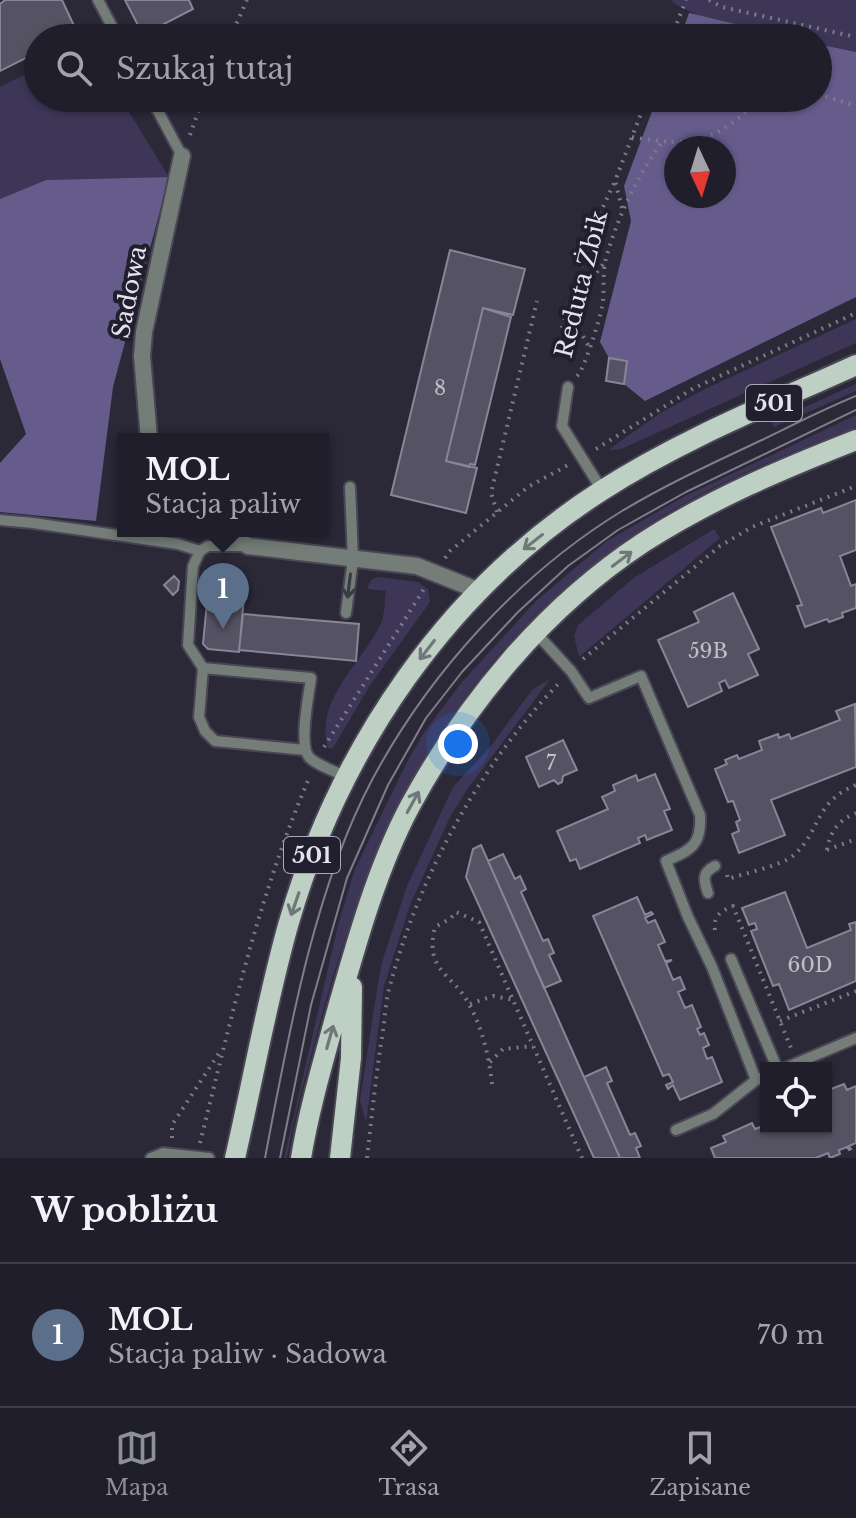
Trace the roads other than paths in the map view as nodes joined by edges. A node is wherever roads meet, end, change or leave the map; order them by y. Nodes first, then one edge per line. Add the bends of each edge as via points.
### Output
1 (98, 0) edge
2 (111, 24) edge
3 (158, 112) edge
4 (182, 156) joint
5 (856, 365) edge
6 (568, 387) road end
7 (148, 433) edge
8 (856, 440) edge
9 (350, 487) dead end
10 (602, 490) junction
11 (0, 520) edge
12 (117, 535) edge
13 (130, 537) edge
14 (234, 537) edge
15 (248, 546) junction
16 (200, 551) junction
17 (353, 559) junction
18 (477, 590) junction
19 (346, 613) dead end
20 (536, 633) junction
21 (203, 668) junction
22 (305, 750) junction
23 (346, 777) junction
24 (719, 867) road end
25 (708, 893) dead end
26 (353, 956) junction
27 (731, 959) dead end
28 (856, 1038) edge
29 (774, 1062) edge
30 (799, 1062) edge
31 (760, 1076) edge
32 (760, 1079) edge
33 (676, 1130) dead end
34 (151, 1158) edge
35 (209, 1158) edge
36 (235, 1158) edge
37 (301, 1158) edge
38 (340, 1158) edge

1 - 2 lane
3 - 4 lane
4 - 7 street, Sadowa via 144,332
5 - 10 main road, 501 via 693,440
6 - 10 lane via 562,426
20 -> 8 main road via 587,584 699,508
9 - 17 lane
10 -> 18 main road, 501
11 - 12 lane
13 - 16 lane
14 - 15 street
15 - 16 lane via 216,545
15 - 17 street
16 - 21 lane via 193,566 188,645
17 - 18 street via 417,566
17 -> 19 lane
18 -> 23 main road, 501 via 397,690
26 -> 20 main road via 409,808 455,731
20 - 31 lane via 589,698 641,676 700,815 696,843 666,861
21 - 22 lane via 199,717 215,741
21 - 22 lane via 311,678
22 - 23 lane via 309,758
23 -> 36 main road, 501 via 289,923
24 - 25 lane via 707,870 704,877
37 -> 26 main road
26 - 38 main road via 351,1058
27 - 29 lane
28 - 30 lane
32 - 33 lane via 713,1114
34 - 35 lane via 163,1153

